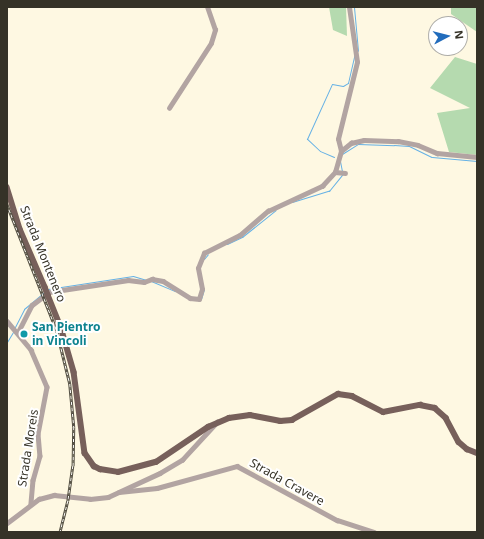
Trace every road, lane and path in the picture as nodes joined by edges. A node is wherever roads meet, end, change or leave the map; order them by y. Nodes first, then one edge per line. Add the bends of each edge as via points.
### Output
1 (207, 7) edge
2 (349, 7) edge
3 (169, 108) dead end
4 (341, 151) junction
5 (477, 157) edge
6 (334, 172) junction
7 (343, 172) dead end
8 (7, 187) edge
9 (7, 321) edge
10 (15, 330) junction
11 (217, 422) junction
12 (477, 453) edge
13 (119, 492) junction
14 (31, 504) junction
15 (7, 523) edge
16 (374, 532) edge

1 - 3 street via 215,30 211,43
2 - 4 street via 357,62 338,139
4 - 5 street via 351,143 364,140 418,145 437,153
4 - 6 street
6 - 7 street
6 - 10 street via 322,186 268,211 240,235 204,253 198,268 202,289 199,299 190,298 163,282 128,280 50,292 32,305
8 - 11 main road, Strada Montenero, bridge via 20,230 45,287 70,356 78,391 84,446 88,459 94,466 118,472 156,462
9 - 10 street, Strada Moreis
10 - 14 street, Strada Moreis via 38,361 47,387 38,434 40,456 33,480
11 - 12 main road, Strada Montenero via 242,416 292,420 330,396 345,394 383,412 420,405 435,408 446,418 459,442 466,449
11 - 13 street, Strada Cravere via 176,465
13 - 14 street, Strada Cravere via 90,499 54,495
13 - 16 street, Strada Cravere via 157,488 237,466 337,520
14 - 15 street, Strada Cravere

